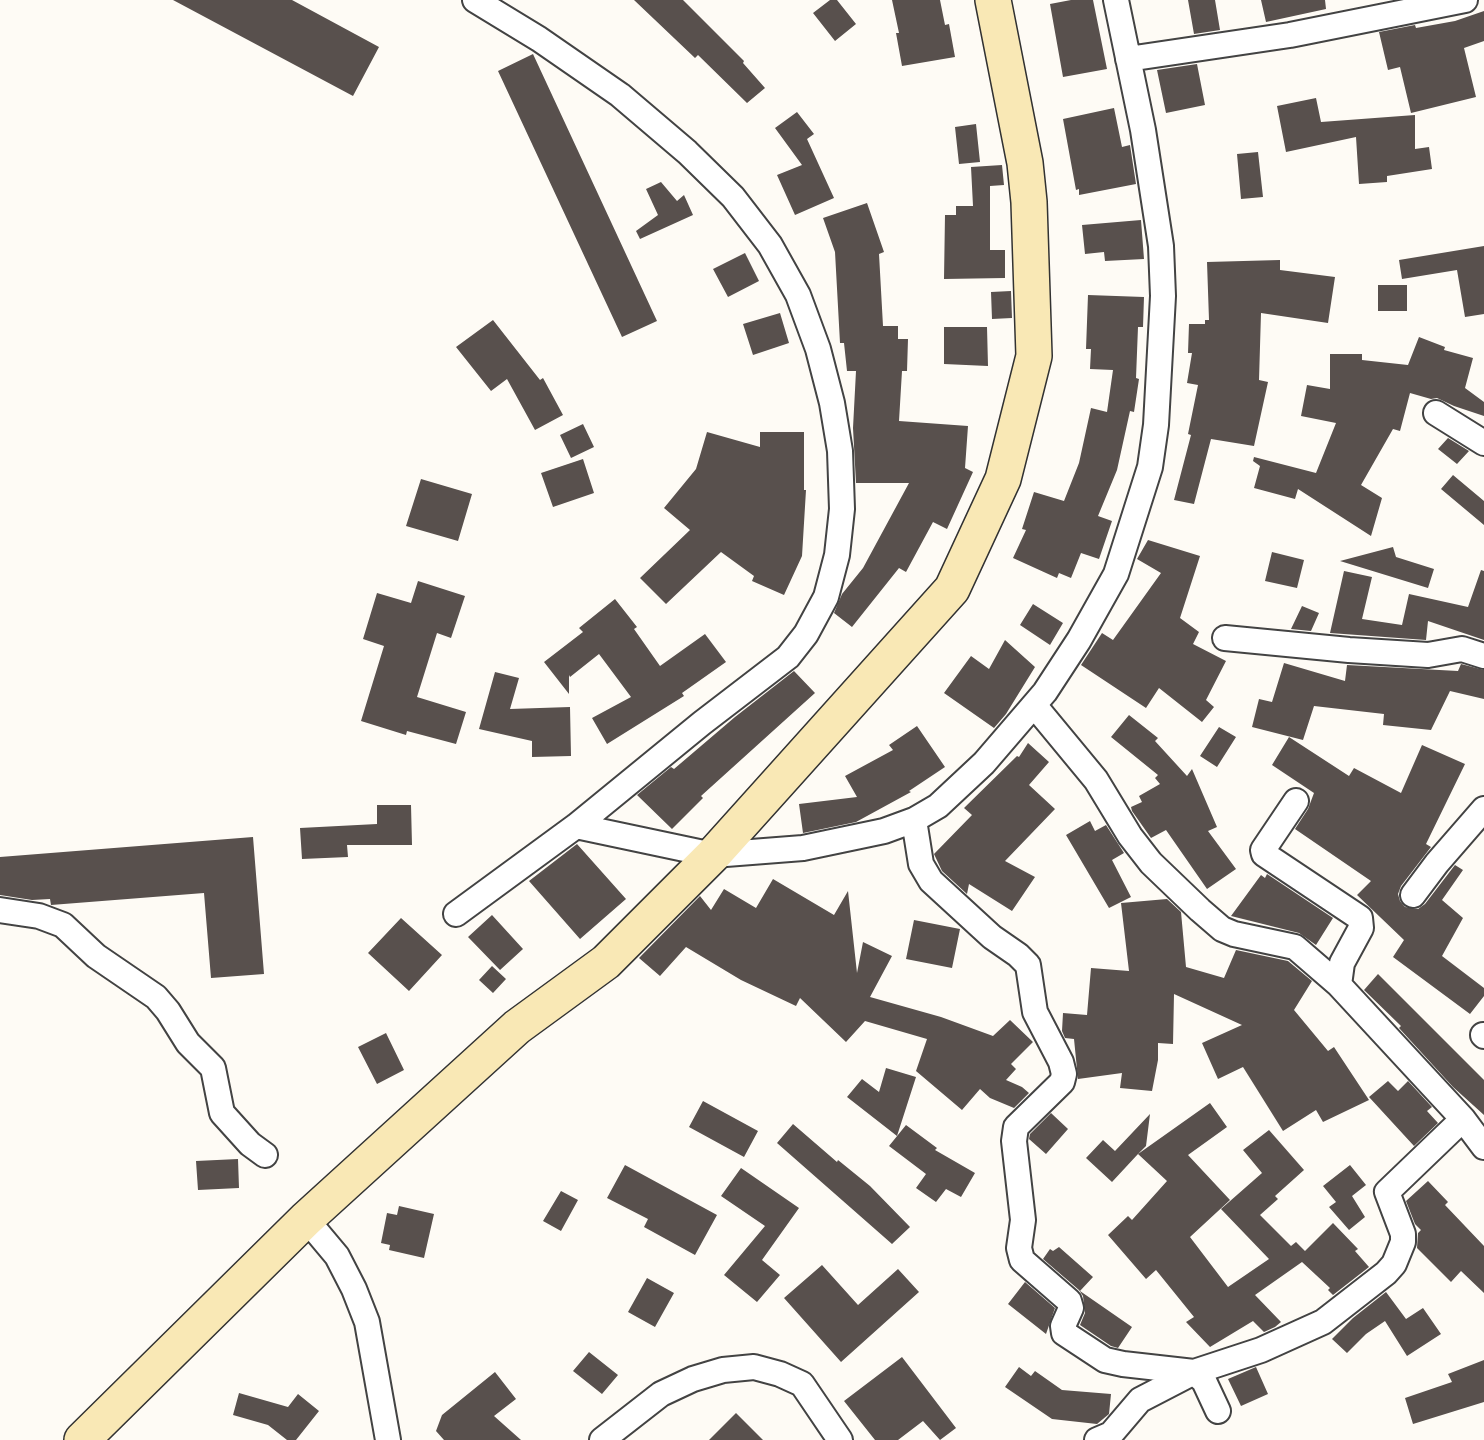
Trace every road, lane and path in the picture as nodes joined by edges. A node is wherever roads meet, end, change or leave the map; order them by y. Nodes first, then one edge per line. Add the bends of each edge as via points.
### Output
1 (475, 0) edge
2 (993, 0) edge
3 (1116, 0) edge
4 (1465, 0) edge
5 (1128, 59) junction
6 (1436, 413) dead end
7 (1484, 443) edge
8 (1225, 638) dead end
9 (1484, 656) edge
10 (1034, 705) junction
11 (1296, 801) dead end
12 (1484, 809) edge
13 (914, 820) junction
14 (576, 826) junction
15 (713, 855) junction
16 (1413, 895) dead end
17 (0, 910) edge
18 (456, 914) dead end
19 (1339, 985) junction
20 (1464, 1119) junction
21 (1484, 1147) edge
22 (265, 1155) dead end
23 (306, 1219) junction
24 (1194, 1372) junction
25 (1218, 1411) dead end
26 (82, 1440) edge
27 (388, 1440) edge
28 (601, 1440) edge
29 (840, 1440) edge
30 (1097, 1440) edge

1 - 14 street via 620,95 733,197 770,245 799,295 818,349 840,451 842,509 837,555 826,597 806,634 788,657
2 - 15 main road via 1025,163 1034,356 1003,479 952,589
3 - 5 street
4 - 5 street via 1290,35
5 - 10 street via 1161,246 1163,296 1150,467 1116,574 1079,640
6 - 7 street
8 - 9 street via 1428,655 1455,649
10 - 13 street via 984,763 939,806
10 - 19 street via 1096,780 1140,850 1200,910 1234,934 1295,947
11 - 19 street via 1264,853 1360,918 1361,928 1342,963
12 - 16 street
13 - 15 street via 803,848
13 - 24 street via 920,864 931,881 1028,965 1035,1012 1064,1074 1062,1082 1016,1127 1022,1260 1069,1301 1064,1333 1094,1353 1123,1364
14 - 15 street
14 - 18 street
15 - 23 main road via 606,962 517,1027
17 - 22 street via 63,925 96,956 156,997 188,1043 214,1068 222,1113
19 - 20 street
20 - 21 street
20 - 24 street via 1387,1192 1403,1242 1385,1273 1323,1322 1261,1350
23 - 26 main road
23 - 27 street via 337,1256 367,1322
24 - 25 street via 1204,1381
24 - 30 street via 1140,1400 1111,1434
28 - 29 street via 661,1394 723,1370 754,1367 802,1384

